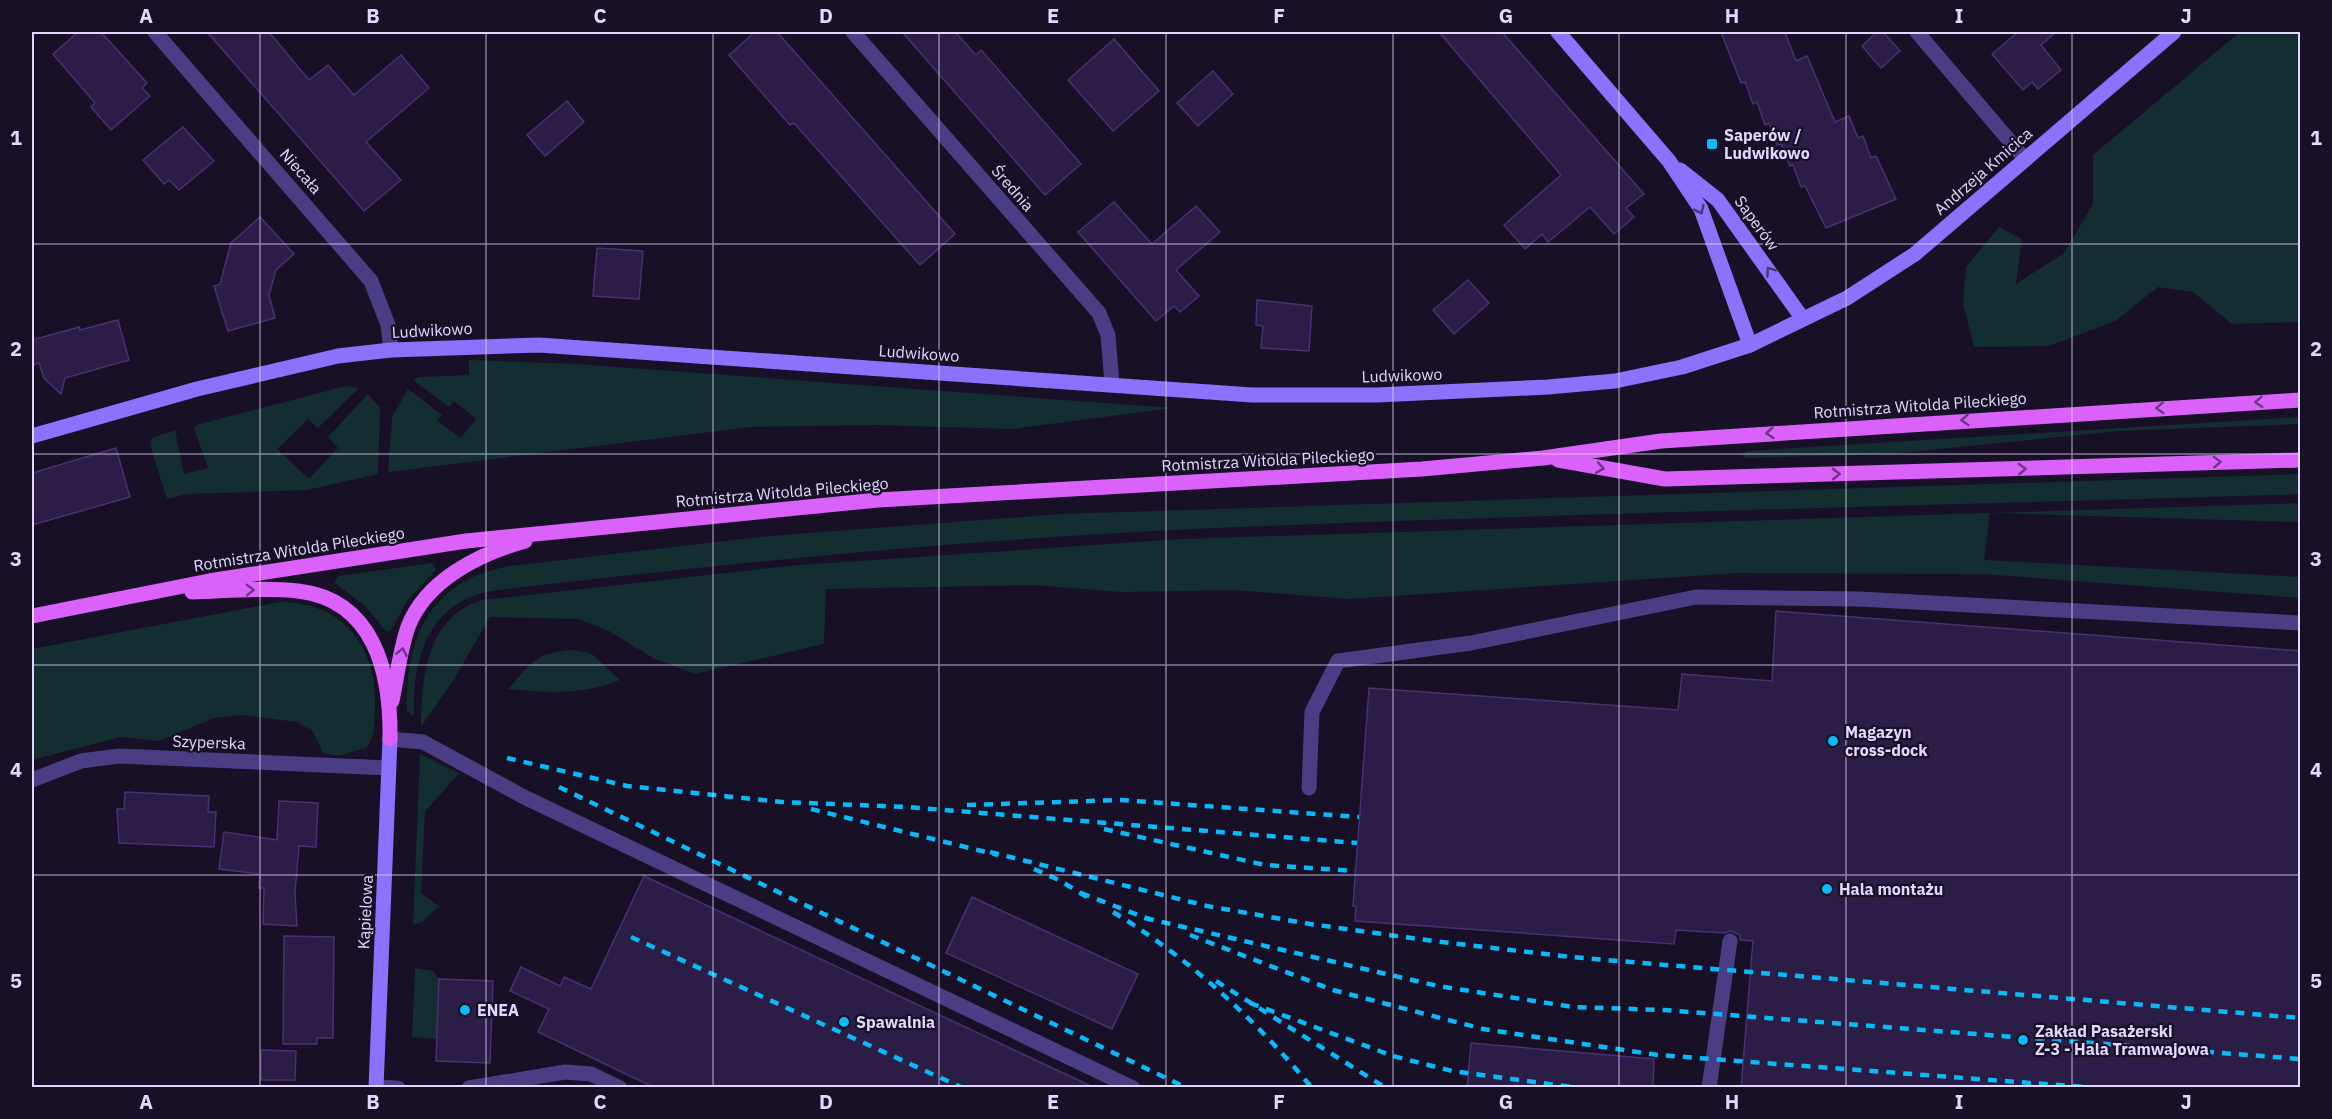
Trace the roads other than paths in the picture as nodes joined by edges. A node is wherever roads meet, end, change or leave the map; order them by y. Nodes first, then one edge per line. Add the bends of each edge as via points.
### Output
1 (155, 32) edge
2 (853, 32) edge
3 (1558, 32) edge
4 (1917, 32) edge
5 (2174, 32) edge
6 (2025, 159) junction
7 (1669, 161) junction
8 (1803, 320) junction
9 (1750, 345) junction
10 (391, 350) junction
11 (1112, 384) junction
12 (2301, 400) edge
13 (32, 435) edge
14 (1543, 458) junction
15 (2301, 460) edge
16 (557, 532) junction
17 (150, 593) junction
18 (32, 616) edge
19 (2301, 623) edge
20 (391, 709) junction
21 (390, 739) junction
22 (389, 768) junction
23 (32, 780) edge
24 (1309, 788) dead end
25 (1730, 941) dead end
26 (376, 1087) edge
27 (398, 1088) edge
28 (469, 1088) edge
29 (620, 1088) edge
30 (1133, 1088) edge
31 (1709, 1088) edge

1 - 10 street, Niecała via 371,280 388,325
2 - 11 street, Średnia via 1099,313 1108,335
3 - 7 street, Saperów
4 - 6 street
5 - 6 street, Andrzeja Kmicica
6 - 8 street, Andrzeja Kmicica via 1915,254 1847,298
8 -> 7 street, Saperów via 1718,200
7 -> 9 street, Saperów via 1701,209
8 - 9 street, Ludwikowo
9 - 11 street, Ludwikowo via 1615,381 1548,387 1377,395 1252,395
10 - 11 street, Ludwikowo via 538,345
10 - 13 street, Ludwikowo via 338,356 255,375
12 -> 14 main road, Rotmistrza Witolda Pileckiego via 1661,441
14 -> 15 main road, Rotmistrza Witolda Pileckiego via 1665,479
14 - 16 main road, Rotmistrza Witolda Pileckiego via 1422,469 878,500
16 - 17 main road, Rotmistrza Witolda Pileckiego via 338,559
20 -> 16 main road via 409,626 431,592 458,570 483,557
17 - 18 main road, Rotmistrza Witolda Pileckiego
17 -> 20 main road via 299,591 339,604 357,618 379,654
19 - 24 street via 1858,599 1696,597 1471,643 1338,661 1312,712
20 - 21 main road
21 - 22 street, Kąpielowa
21 - 30 street via 423,742 524,797
22 - 23 street, Szyperska via 119,756 81,761
22 - 26 street, Kąpielowa
25 - 31 street
26 - 27 street
28 - 29 street via 565,1072 591,1074

